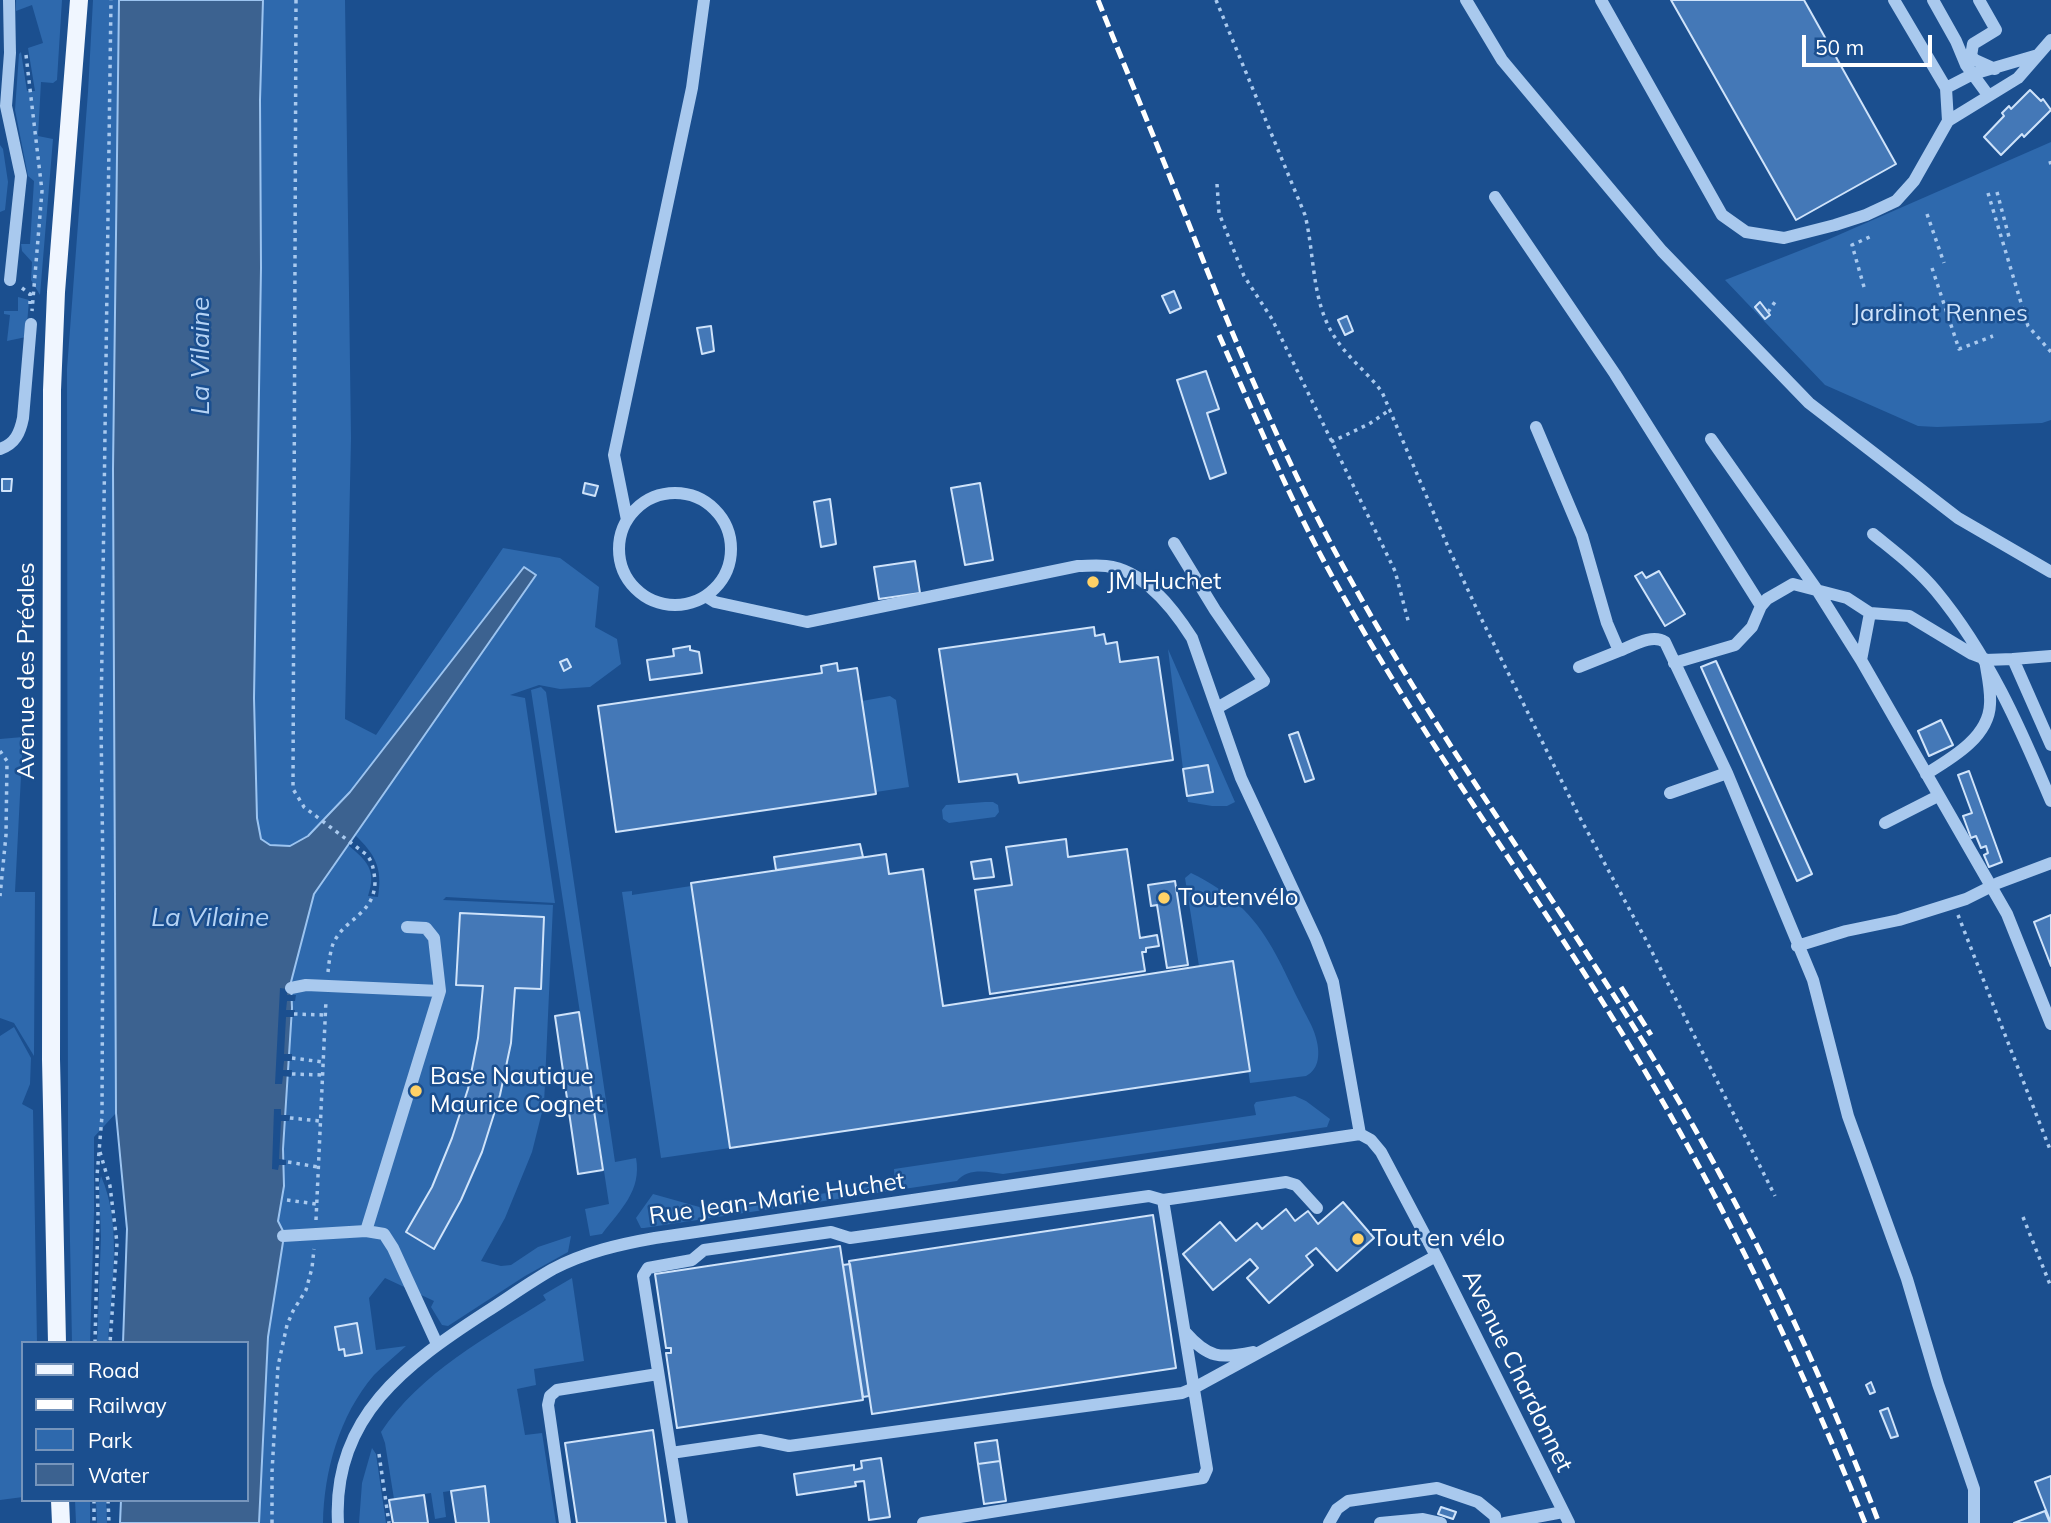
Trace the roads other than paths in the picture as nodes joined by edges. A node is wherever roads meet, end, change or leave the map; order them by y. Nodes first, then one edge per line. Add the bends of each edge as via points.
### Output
1 (9, 0) edge
2 (79, 0) edge
3 (704, 0) edge
4 (1466, 0) edge
5 (1601, 0) edge
6 (1894, 0) edge
7 (1933, 0) edge
8 (1979, 0) edge
9 (2051, 40) edge
10 (5, 54) edge
11 (2039, 55) junction
12 (2000, 67) junction
13 (1973, 74) junction
14 (1946, 88) junction
15 (1987, 95) junction
16 (1948, 121) junction
17 (1495, 197) dead end
18 (10, 280) road end
19 (32, 324) road end
20 (1536, 427) dead end
21 (1711, 439) dead end
22 (0, 449) edge
23 (626, 520) junction
24 (1872, 534) dead end
25 (1174, 543) dead end
26 (2051, 572) edge
27 (1817, 590) junction
28 (706, 597) junction
29 (1761, 606) junction
30 (1870, 613) junction
31 (1619, 651) junction
32 (2051, 656) edge
33 (2012, 659) junction
34 (1861, 660) junction
35 (1985, 660) junction
36 (1674, 663) junction
37 (1579, 667) dead end
38 (1217, 708) junction
39 (2051, 745) edge
40 (1727, 773) junction
41 (1926, 774) junction
42 (1670, 793) dead end
43 (1938, 796) junction
44 (2051, 802) edge
45 (1885, 823) dead end
46 (2051, 863) edge
47 (1991, 887) junction
48 (407, 927) dead end
49 (1797, 946) junction
50 (291, 988) dead end
51 (440, 991) junction
52 (2051, 1024) edge
53 (1360, 1134) junction
54 (1163, 1200) junction
55 (1317, 1208) dead end
56 (366, 1231) junction
57 (283, 1236) dead end
58 (1436, 1256) junction
59 (1185, 1331) junction
60 (57, 1341) edge
61 (437, 1344) junction
62 (1267, 1349) junction
63 (658, 1374) junction
64 (1194, 1388) junction
65 (671, 1452) junction
66 (60, 1502) edge
67 (1566, 1517) edge
68 (61, 1523) edge
69 (338, 1523) edge
70 (565, 1523) edge
71 (682, 1523) edge
72 (923, 1523) edge
73 (1329, 1523) edge
74 (1380, 1523) edge
75 (1441, 1523) edge
76 (1496, 1523) edge
77 (1505, 1523) edge
78 (1974, 1523) edge

1 - 10 street
2 - 60 main road, Avenue des Préales via 52,390 51,1059
3 - 23 street via 692,88 614,455
4 - 26 street via 1502,60 1662,251 1809,403 1958,518
5 - 16 street via 1722,215 1746,232 1784,237 1835,225 1895,201 1914,181
6 - 14 street
7 - 13 street
8 - 12 street via 1996,30 1973,44 1971,56
9 - 11 street
10 - 18 street via 6,106 21,176
11 - 12 street
11 - 15 street via 2018,78
12 - 13 street
13 - 14 street
13 - 15 street
14 - 16 street
15 - 16 street
17 - 29 street via 1615,374
19 - 22 street via 23,418 19,433
20 - 31 street via 1582,536 1606,623
21 - 27 street
23 - 28 street via 619,553 632,586 647,599 669,606 688,605
23 - 28 street via 635,509 663,494 683,493 718,511 732,546 729,568
24 - 35 street via 1935,590
25 - 38 street via 1264,681
27 - 29 street via 1793,584
27 - 30 street via 1847,598
27 - 34 street
28 - 38 street via 807,622 1078,566 1107,566 1142,581 1180,620 1192,638
29 - 36 street via 1752,627 1735,645
30 - 34 street
30 - 35 street via 1909,617
31 - 36 street via 1660,638
31 - 37 street
32 - 33 street
33 - 35 street
33 - 39 street
34 - 41 street
35 - 41 street via 1991,702 1987,720 1973,740
35 - 44 street
36 - 40 street
38 - 53 street via 1250,800 1333,982
40 - 42 street
40 - 49 street
41 - 43 street
43 - 45 street
43 - 47 street
46 - 47 street
47 - 49 street via 1953,903
47 - 52 street via 2007,914
48 - 51 street via 426,928 434,938
49 - 78 street via 1813,980 1848,1116 1907,1279 1974,1489
50 - 51 street
51 - 56 street
53 - 58 street, Avenue Chardonnet via 1381,1152
53 - 61 street, Rue Jean-Marie Huchet via 617,1246 554,1269
54 - 55 street via 1286,1182 1296,1185
54 - 59 street
54 - 63 street via 1149,1196 850,1238 831,1232 704,1250 692,1260 648,1268 643,1276
56 - 57 street
56 - 61 street via 384,1234 393,1248
58 - 62 street
58 - 67 street, Avenue Chardonnet
59 - 62 street via 1200,1349 1217,1357
59 - 64 street
61 - 69 street, Rue Jean-Marie Huchet via 386,1388 357,1430 341,1479
62 - 64 street
63 - 65 street
63 - 70 street via 557,1390 550,1396
64 - 65 street via 789,1446 760,1440
64 - 72 street via 1207,1469 1203,1478
65 - 71 street
66 - 68 main road
67 - 77 street
73 - 76 street via 1348,1501 1437,1488 1478,1502 1495,1516
74 - 75 street via 1423,1519

